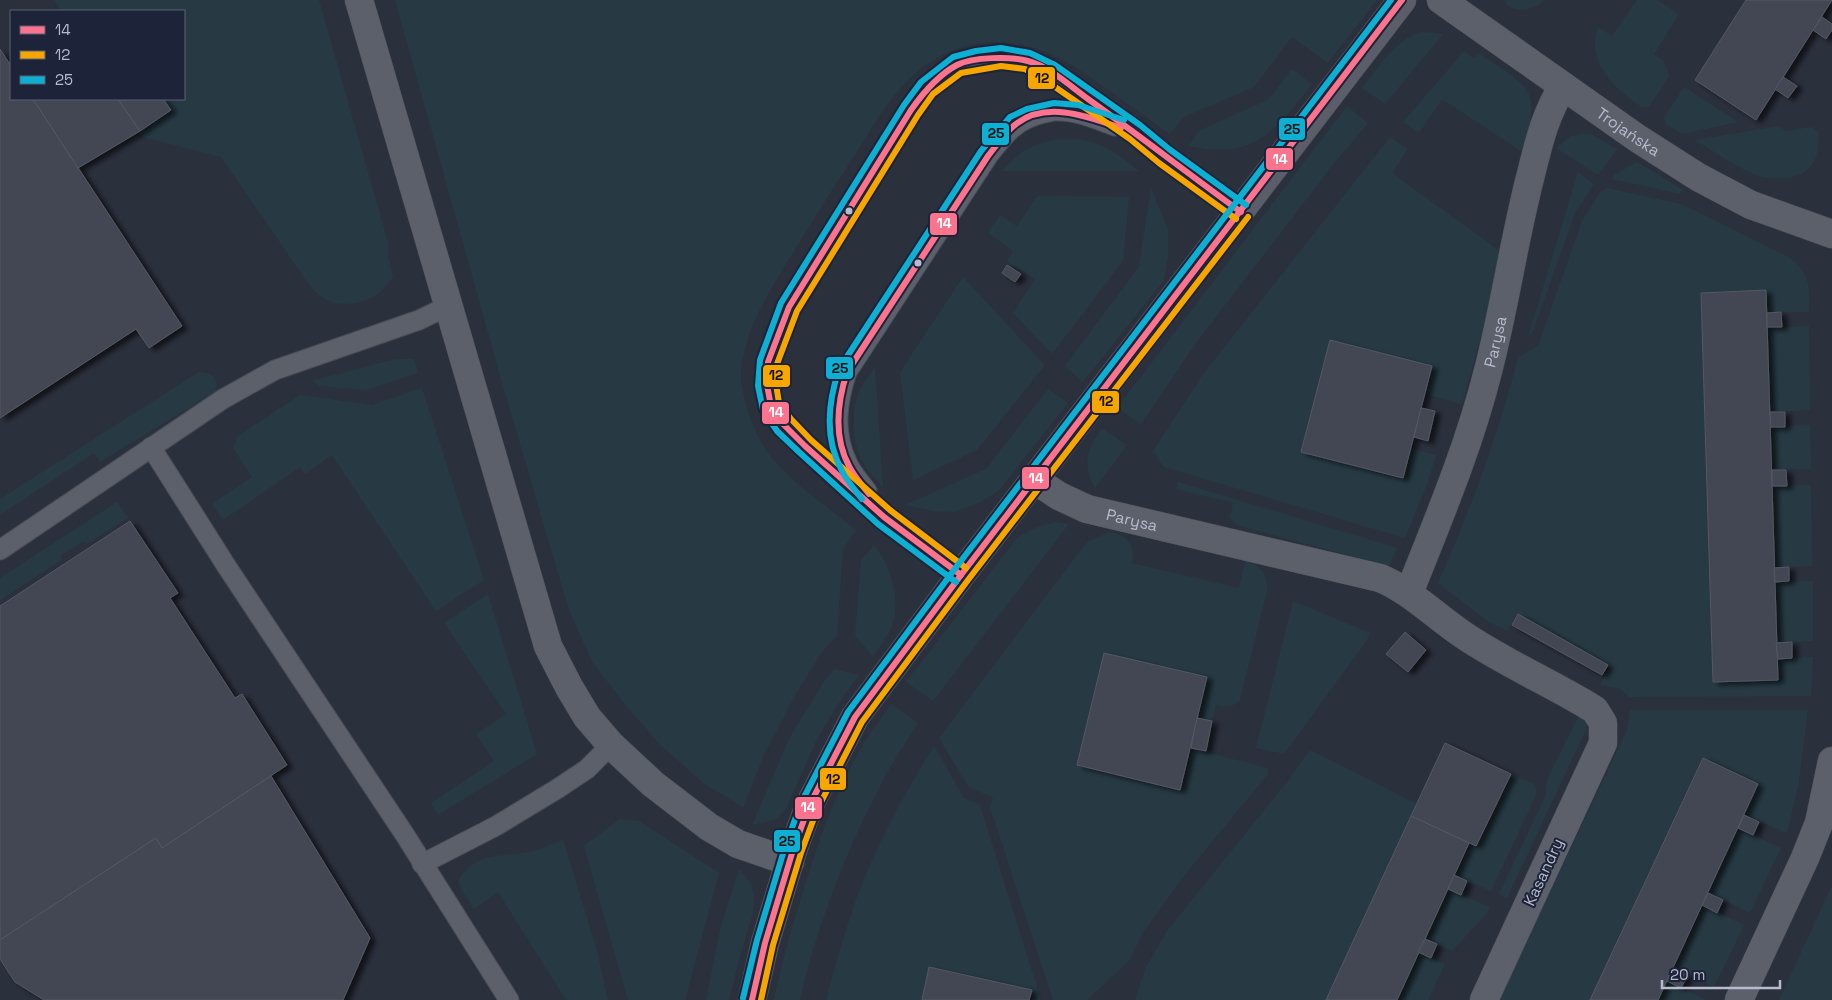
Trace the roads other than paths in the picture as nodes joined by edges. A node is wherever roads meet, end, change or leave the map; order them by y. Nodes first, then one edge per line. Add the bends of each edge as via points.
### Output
1 (359, 0) edge
2 (1402, 0) edge
3 (1441, 0) edge
4 (1563, 86) junction
5 (1135, 132) junction
6 (1241, 212) junction
7 (1832, 234) edge
8 (448, 306) junction
9 (151, 447) junction
10 (1035, 480) junction
11 (884, 517) junction
12 (0, 550) edge
13 (961, 575) junction
14 (1409, 593) junction
15 (1603, 743) joint
16 (611, 745) junction
17 (1832, 761) edge
18 (790, 862) junction
19 (422, 864) junction
20 (509, 1000) edge
21 (752, 1000) edge
22 (1484, 1000) edge
23 (1739, 1000) edge

1 - 8 street
2 - 6 street
3 - 4 street, Trojańska
4 - 7 street, Trojańska via 1698,177 1751,205
4 - 14 street, Parysa via 1544,122 1521,212 1488,372 1470,433
5 - 6 lane
5 - 11 lane via 1059,110 1018,122 988,156 847,372 836,426 839,442 847,464
5 - 11 lane via 1050,72 1028,61 1001,57 956,65 927,88 911,110 789,307 768,362 766,385 771,406 784,425
6 - 10 street
8 - 9 lane via 419,320 275,370 223,399
8 - 16 street via 548,646 587,717
9 - 12 lane
9 - 19 lane
10 - 13 street
10 - 14 street, Parysa via 1087,509 1380,578
11 - 13 lane
13 - 18 street via 855,717 809,806
14 - 15 street, Parysa via 1461,634 1595,710 1603,723
15 - 22 street, Kasandry
16 - 18 street via 653,784 709,827 738,844
16 - 19 lane via 587,769 557,789 496,826
17 - 23 street via 1819,823
18 - 21 street
19 - 20 lane

